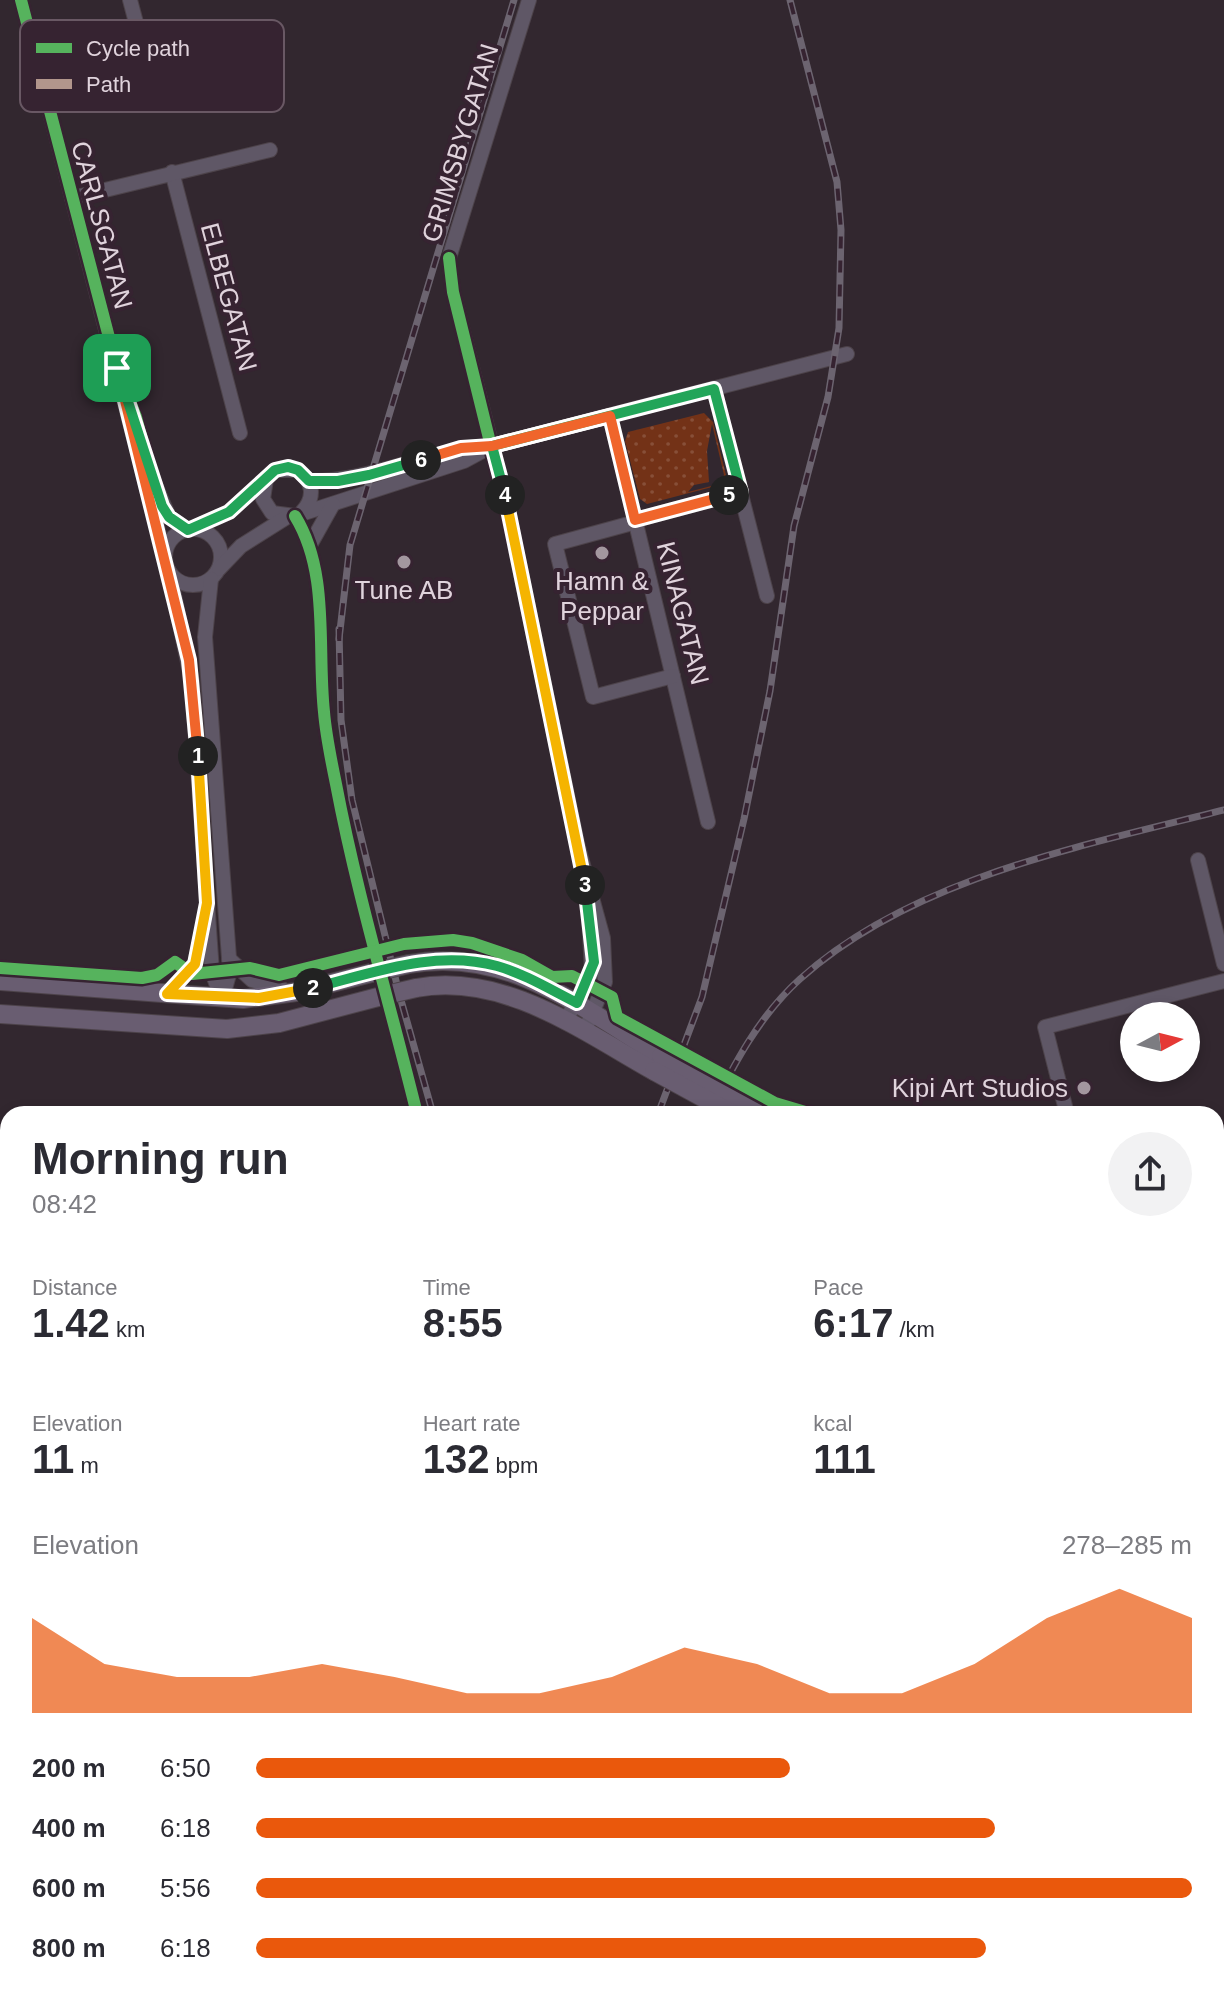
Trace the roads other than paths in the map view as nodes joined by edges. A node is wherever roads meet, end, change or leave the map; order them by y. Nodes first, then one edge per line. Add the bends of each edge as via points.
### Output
1 (21, 0) edge
2 (130, 0) edge
3 (529, 0) edge
4 (26, 20) edge
5 (135, 20) edge
6 (50, 112) edge
7 (270, 150) dead end
8 (172, 172) junction
9 (72, 198) junction
10 (847, 354) dead end
11 (117, 368) junction
12 (714, 389) junction
13 (610, 416) junction
14 (240, 433) dead end
15 (492, 446) junction
16 (266, 479) junction
17 (309, 481) junction
18 (741, 492) junction
19 (333, 504) junction
20 (294, 515) junction
21 (636, 521) junction
22 (190, 529) junction
23 (310, 545) junction
24 (167, 564) junction
25 (215, 574) junction
26 (767, 596) dead end
27 (673, 676) junction
28 (708, 822) dead end
29 (1198, 860) dead end
30 (582, 863) junction
31 (207, 903) junction
32 (229, 959) junction
33 (1224, 964) edge
34 (0, 981) edge
35 (1224, 981) edge
36 (296, 992) junction
37 (172, 993) junction
38 (222, 999) junction
39 (577, 1003) junction
40 (0, 1014) edge
41 (593, 1015) junction
42 (565, 1022) junction
43 (179, 1027) junction
44 (251, 1027) junction
45 (583, 1032) junction
46 (658, 1063) junction
47 (415, 1106) edge
48 (721, 1106) edge
49 (753, 1106) edge
50 (1065, 1106) edge

1 - 4 street, CARLSGATAN
2 - 5 street
3 - 15 street, GRIMSBYGATAN via 449,258
6 - 9 street, CARLSGATAN
7 - 8 street
8 - 9 street
8 - 14 street, ELBEGATAN
9 - 11 street, CARLSGATAN
10 - 12 street
11 - 22 street, CARLSGATAN via 162,506 169,517
11 - 24 street, CARLSGATAN
12 - 13 street
12 - 18 street
13 - 15 street
13 - 21 street, KINAGATAN
15 - 17 street via 461,448 359,477
15 - 19 street via 464,461
15 - 30 street, GRIMSBYGATAN
16 - 17 street via 288,467
16 - 20 street via 266,506
16 - 22 street via 229,512
17 - 20 street via 311,498
18 - 21 street
18 - 26 street
19 - 20 street
19 - 23 street
20 - 23 street
20 - 25 street via 241,546
21 - 27 street, KINAGATAN
21 - 27 street via 555,544 593,697
22 - 24 street via 172,539
22 - 25 street via 217,542 221,555
23 - 47 street via 336,786
24 - 25 street via 175,579 189,585
24 - 31 street, CARLSGATAN via 192,682
25 - 32 street via 205,637
27 - 28 street, KINAGATAN
29 - 33 street
30 - 39 street, GRIMSBYGATAN via 594,962
30 - 41 street, GRIMSBYGATAN via 606,955 605,982
31 - 37 street via 199,953
31 - 38 street, CARLSGATAN via 212,972
32 - 36 street via 252,980
32 - 38 street via 229,985
34 - 37 main road
35 - 50 street via 1045,1027
36 - 38 main road
36 - 39 main road, bridge via 409,964 458,960 496,966
37 - 38 main road
38 - 43 main road via 209,1015
38 - 44 main road
39 - 41 main road
39 - 42 street, GRIMSBYGATAN
40 - 43 main road
41 - 45 street, GRIMSBYGATAN
41 - 46 main road
42 - 44 main road, bridge via 489,988 457,983
42 - 45 main road
43 - 44 main road
45 - 46 main road
46 - 48 main road, bridge
46 - 49 main road, bridge

